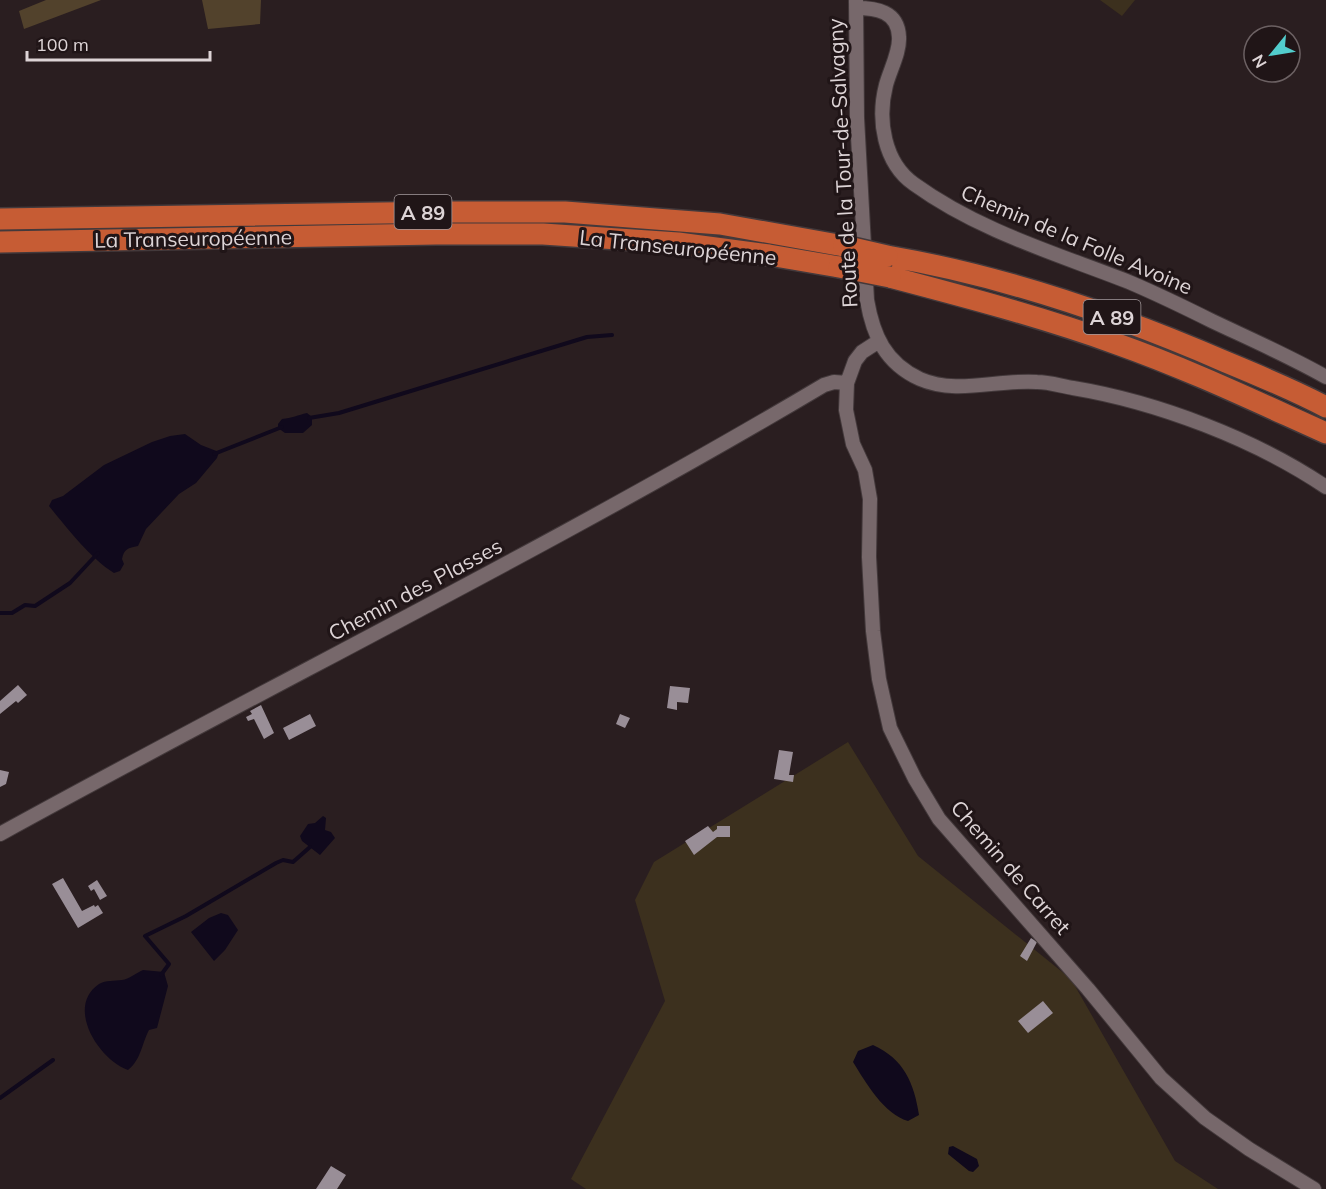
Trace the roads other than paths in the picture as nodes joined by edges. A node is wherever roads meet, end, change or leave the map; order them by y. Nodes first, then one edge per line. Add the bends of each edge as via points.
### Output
1 (856, 4) edge
2 (0, 219) edge
3 (0, 242) edge
4 (879, 341) junction
5 (1326, 377) edge
6 (847, 384) junction
7 (1326, 407) edge
8 (1326, 434) edge
9 (1326, 487) edge
10 (0, 834) edge
11 (1314, 1189) edge

1 - 4 street, Route de la Tour-de-Salvagny via 857,118 867,300
1 - 5 street, Chemin de la Folle Avoine via 877,8 897,26 899,38 885,88 883,126 890,156 910,182 987,228 1168,299
2 - 7 highway, La Transeuropéenne / A 89, bridge via 564,212 720,224 926,262 992,279 1196,349
3 - 8 highway, La Transeuropéenne / A 89, bridge via 543,234 678,243 769,255 890,277 1018,311 1181,368
4 - 6 street, Chemin de Carret via 855,361
4 - 9 street, Route de la Tour-de-Salvagny via 903,369 938,386 1037,382 1105,393 1232,436
6 - 10 street, Chemin des Plasses via 824,385 525,555
6 - 11 street, Chemin de Carret via 846,410 870,499 869,556 879,679 890,728 915,779 939,819 1161,1078 1206,1118

